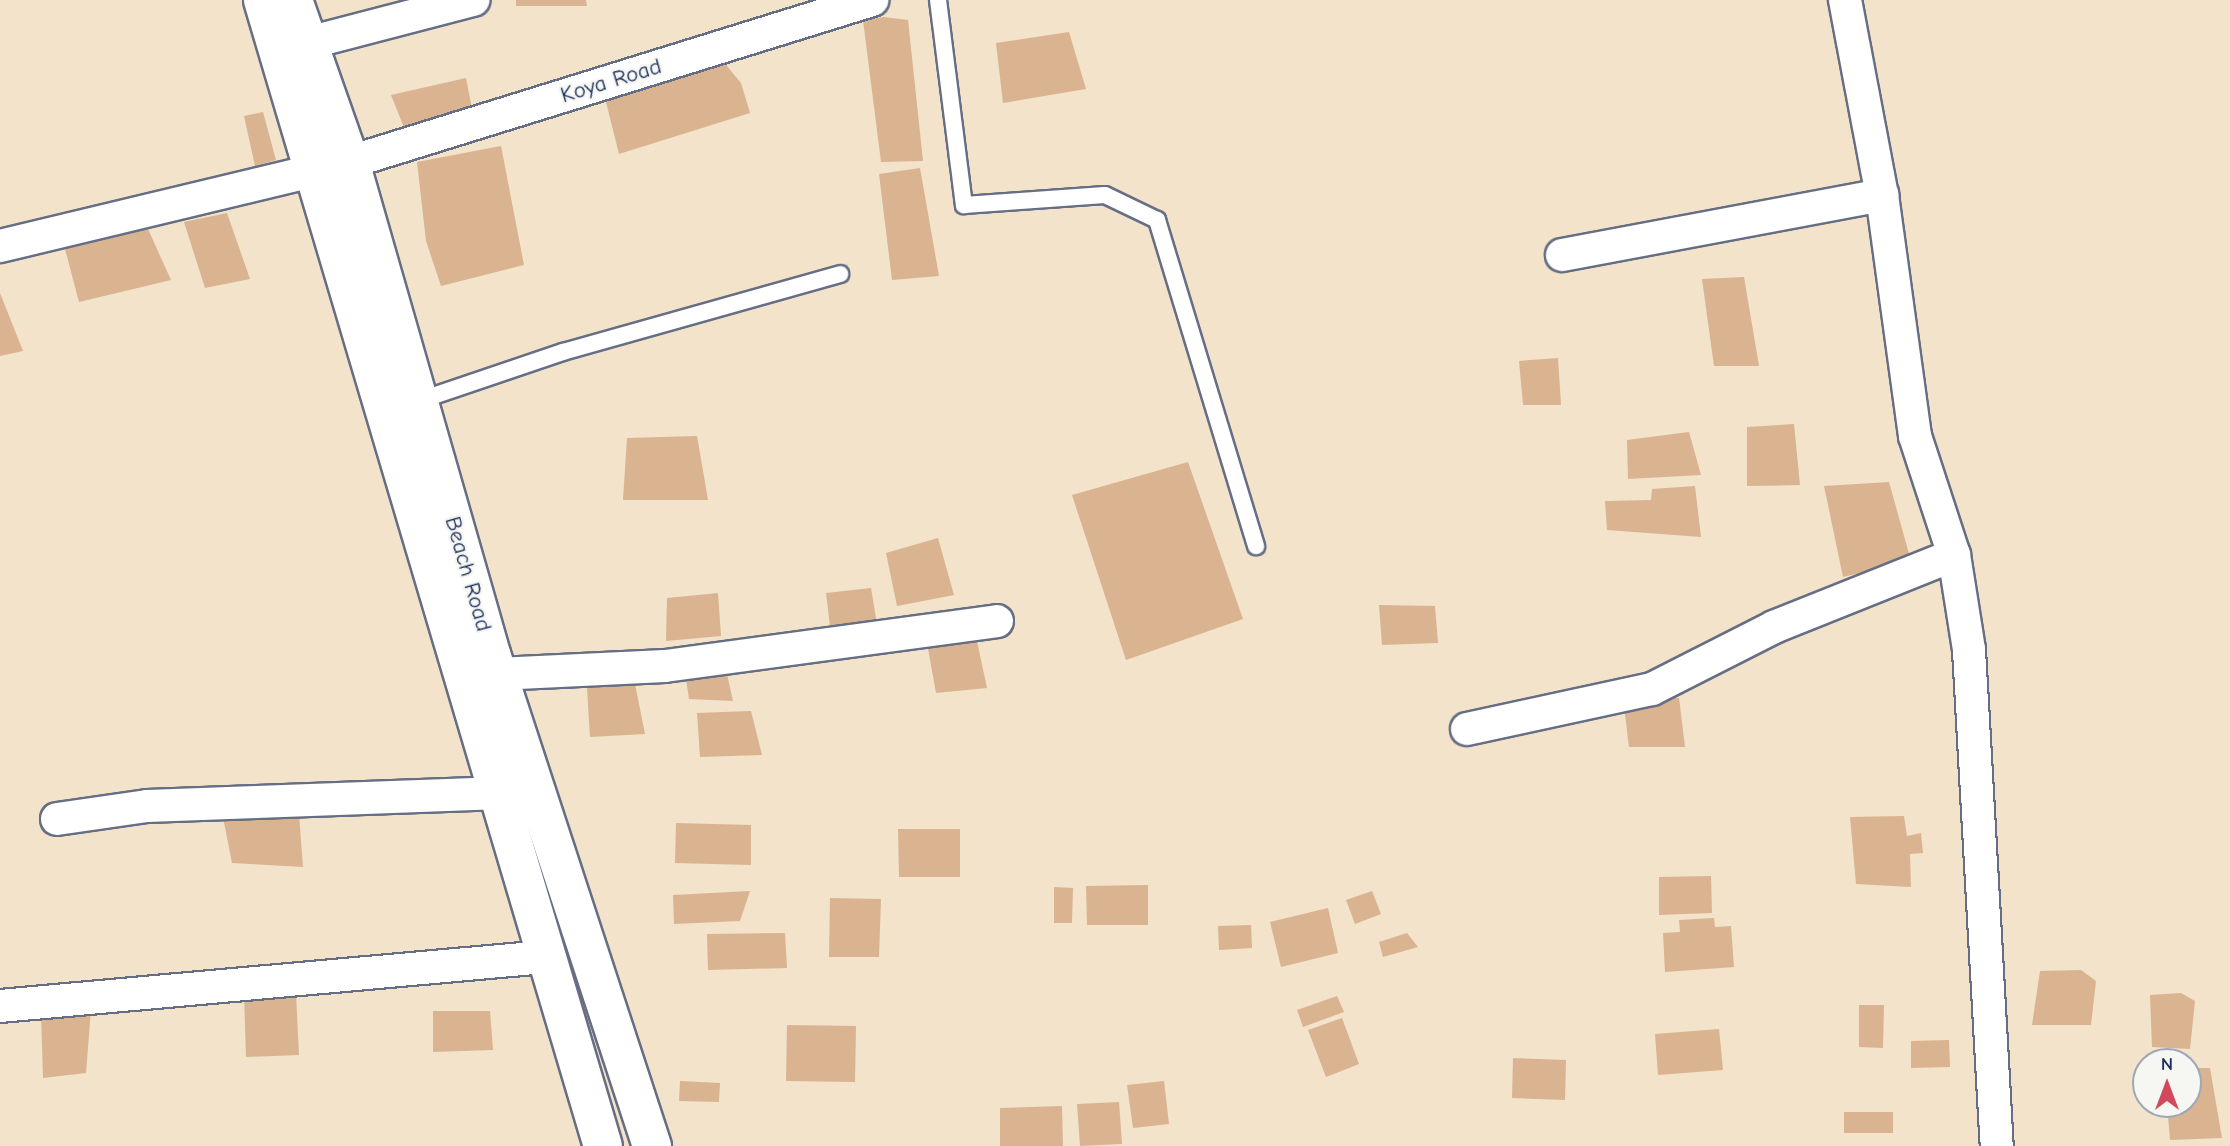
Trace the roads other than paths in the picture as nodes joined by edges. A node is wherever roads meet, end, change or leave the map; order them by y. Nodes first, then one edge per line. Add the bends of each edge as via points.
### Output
1 (263, 0) edge
2 (293, 0) edge
3 (473, 0) edge
4 (872, 0) edge
5 (938, 0) edge
6 (1845, 0) edge
7 (308, 43) junction
8 (332, 167) junction
9 (1882, 195) junction
10 (0, 246) edge
11 (1562, 255) dead end
12 (840, 274) dead end
13 (418, 401) junction
14 (1256, 546) dead end
15 (1954, 555) junction
16 (997, 621) dead end
17 (497, 674) junction
18 (1467, 729) dead end
19 (495, 793) junction
20 (57, 819) dead end
21 (545, 957) junction
22 (0, 1006) edge
23 (603, 1146) edge
24 (652, 1146) edge
25 (1997, 1146) edge

1 - 8 main road
2 - 7 main road, Beach Road
3 - 7 street
4 - 8 street, Koya Road
5 - 14 lane via 964,205 1105,195 1157,220
6 - 9 street
7 - 8 main road, Beach Road
8 - 10 street, Koya Road
8 - 13 main road, Beach Road
8 - 19 main road
9 - 11 street
9 - 15 street via 1915,436
12 - 13 lane via 563,352
13 - 17 main road, Beach Road
15 - 18 street via 1774,627 1653,689
15 - 25 street via 1969,650 1985,861
16 - 17 street via 665,666
17 - 24 main road, Beach Road
19 - 20 street via 147,806
19 - 21 main road
21 - 22 street
21 - 23 main road

